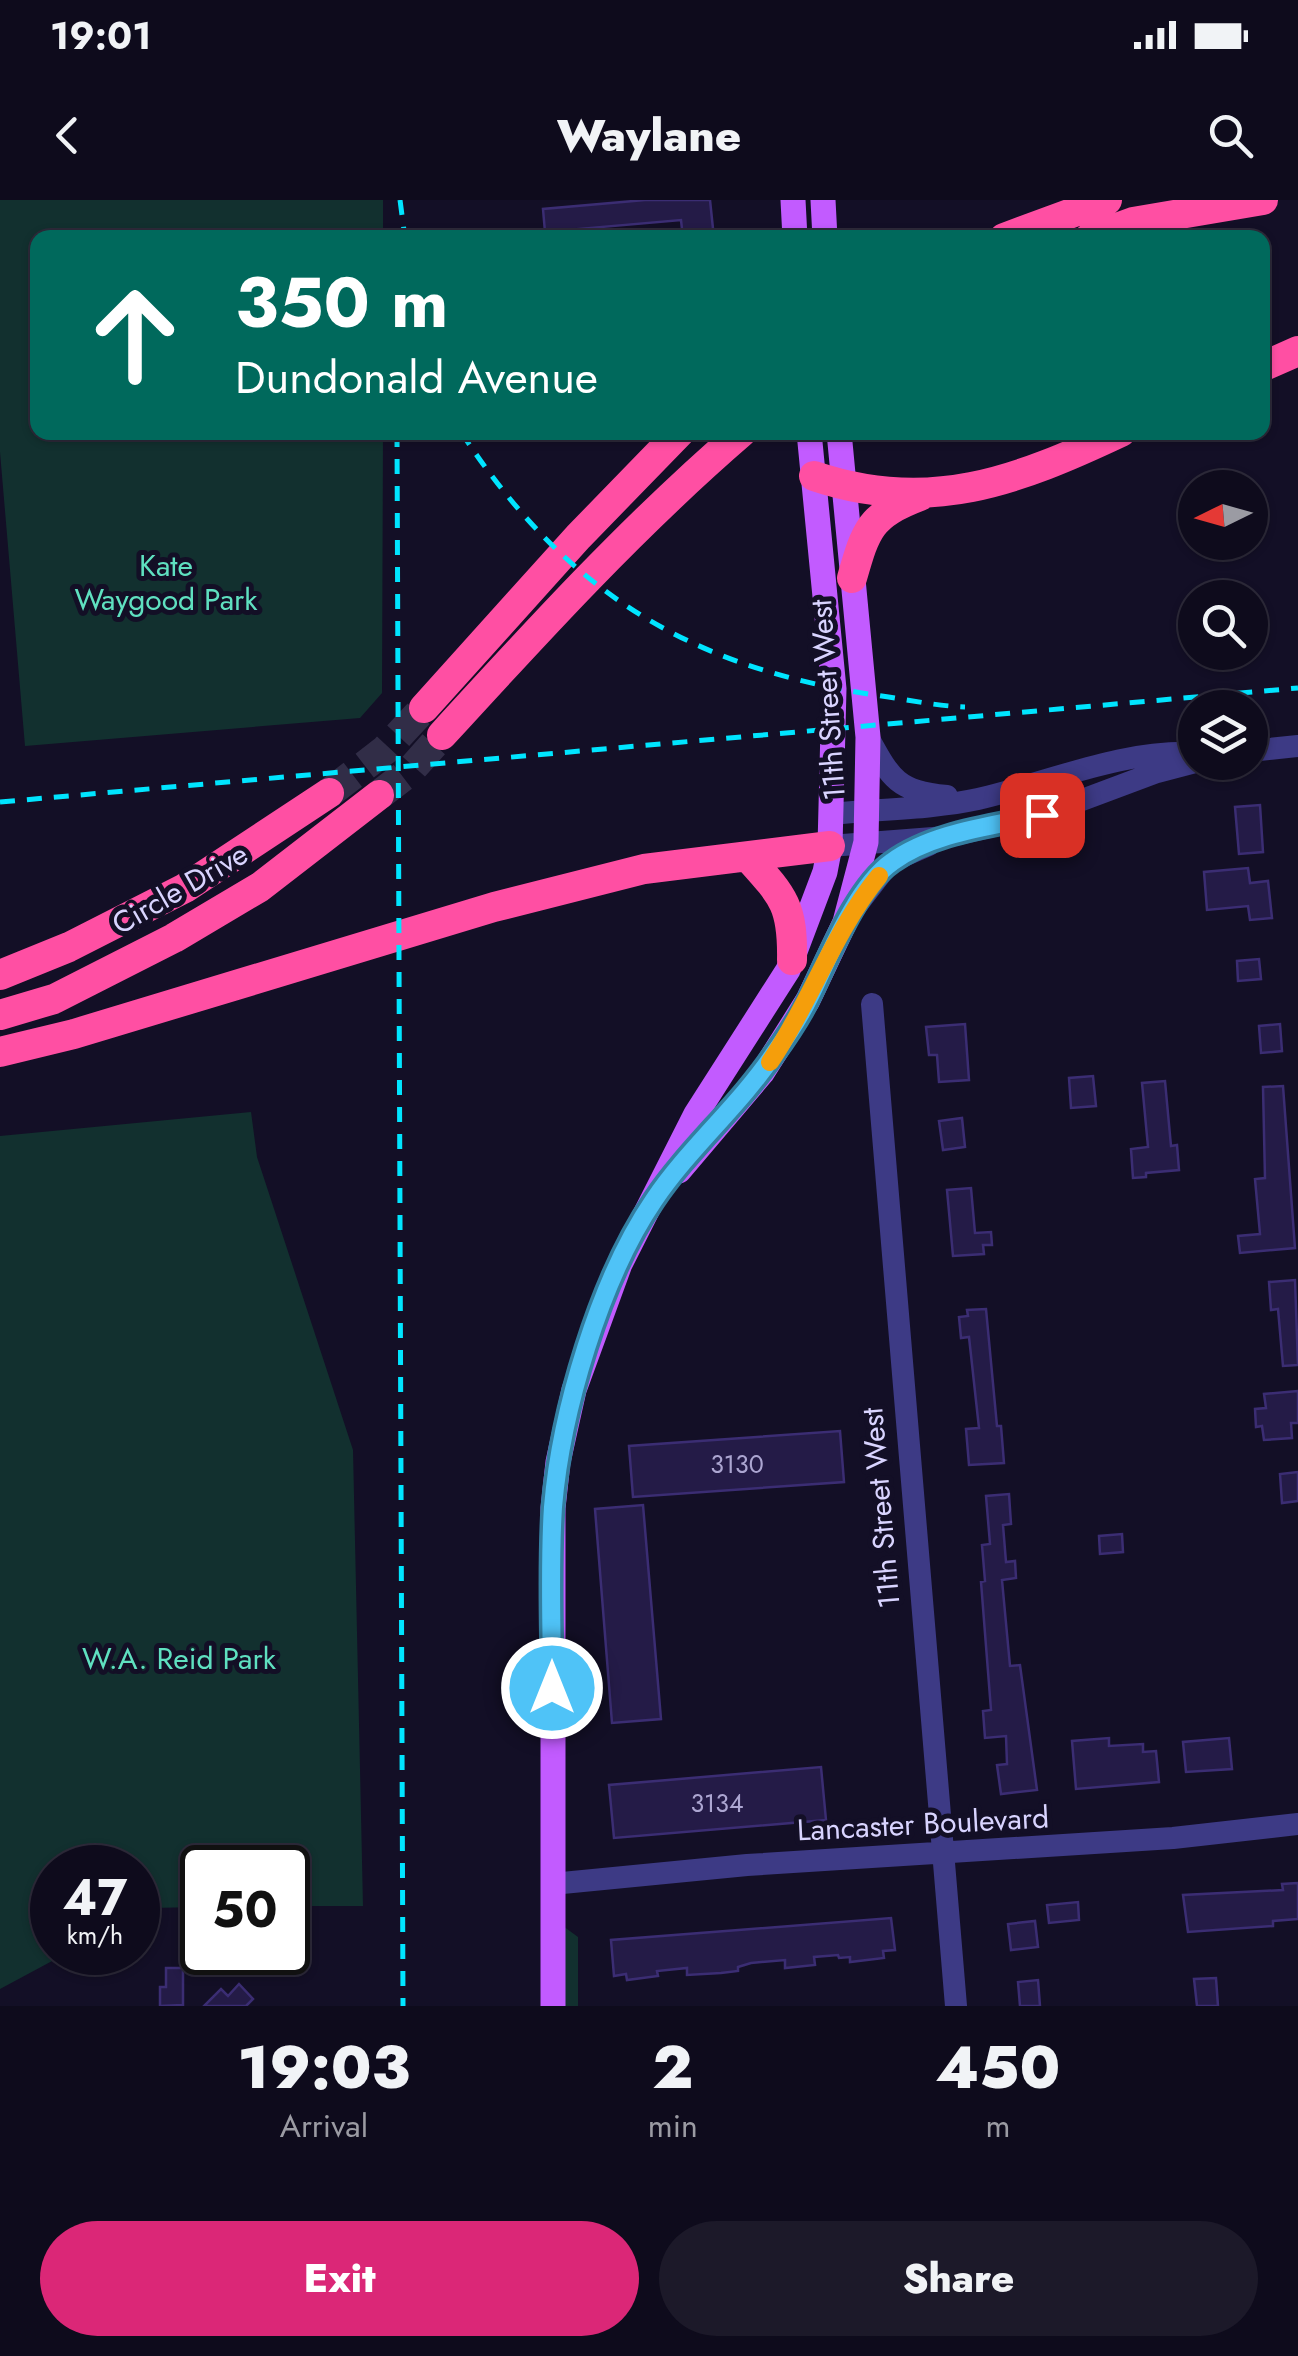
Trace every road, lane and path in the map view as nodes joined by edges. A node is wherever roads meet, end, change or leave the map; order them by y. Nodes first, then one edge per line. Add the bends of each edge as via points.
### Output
1 (793, 200) edge
2 (823, 200) edge
3 (1108, 200) edge
4 (1264, 200) edge
5 (795, 230) edge
6 (825, 230) edge
7 (1026, 230) edge
8 (1110, 230) edge
9 (1298, 351) edge
10 (1270, 363) edge
11 (672, 440) edge
12 (733, 440) edge
13 (811, 440) edge
14 (839, 440) edge
15 (1102, 440) edge
16 (814, 476) junction
17 (843, 486) junction
18 (928, 493) junction
19 (852, 578) junction
20 (424, 708) tunnel mouth
21 (442, 735) tunnel mouth
22 (868, 736) junction
23 (1298, 746) edge
24 (1268, 749) edge
25 (1178, 752) edge
26 (1178, 766) edge
27 (329, 793) tunnel mouth
28 (379, 795) tunnel mouth
29 (976, 799) junction
30 (868, 810) junction
31 (833, 814) junction
32 (946, 837) junction
33 (866, 842) junction
34 (830, 846) junction
35 (748, 857) junction
36 (845, 922) junction
37 (792, 960) junction
38 (0, 975) edge
39 (872, 1004) dead end
40 (0, 1015) edge
41 (0, 1052) edge
42 (654, 1200) junction
43 (1298, 1824) edge
44 (942, 1854) junction
45 (552, 1884) junction
46 (553, 2006) edge
47 (956, 2006) edge

1 - 5 main road
2 - 6 main road
3 - 7 highway
4 - 8 highway
9 - 10 highway
11 - 20 highway
12 - 21 highway via 682,484
13 - 16 main road, 11th Street West
14 - 17 main road, 11th Street West
15 - 18 highway via 1007,481
16 - 17 highway
16 - 31 main road, 11th Street West via 834,689
17 - 18 highway
17 - 19 main road, 11th Street West
18 - 19 highway via 890,508 865,533
19 - 22 main road, 11th Street West
22 - 29 street via 902,787
22 - 30 main road, 11th Street West
23 - 24 street
25 - 29 street via 1091,766
26 - 32 street via 1042,815
27 - 38 highway, Circle Drive via 185,888
28 - 40 highway, Circle Drive via 260,887 174,938 54,999
29 - 30 street
30 - 31 street
30 - 33 main road, 11th Street West
31 - 34 main road, 11th Street West
32 - 33 street
32 - 36 street via 890,862
33 - 34 street
33 - 36 main road, 11th Street West
34 - 35 highway
34 - 37 main road, 11th Street West
35 - 37 highway via 793,920
35 - 41 highway via 644,869 494,907
36 - 42 main road, 11th Street West via 808,1000 762,1073
37 - 42 main road, 11th Street West via 696,1114
39 - 44 street, 11th Street West
42 - 45 main road, 11th Street West via 600,1312 558,1462
43 - 44 street, Lancaster Boulevard
44 - 45 street, Lancaster Boulevard
44 - 47 street, 11th Street West
45 - 46 main road, 11th Street West

